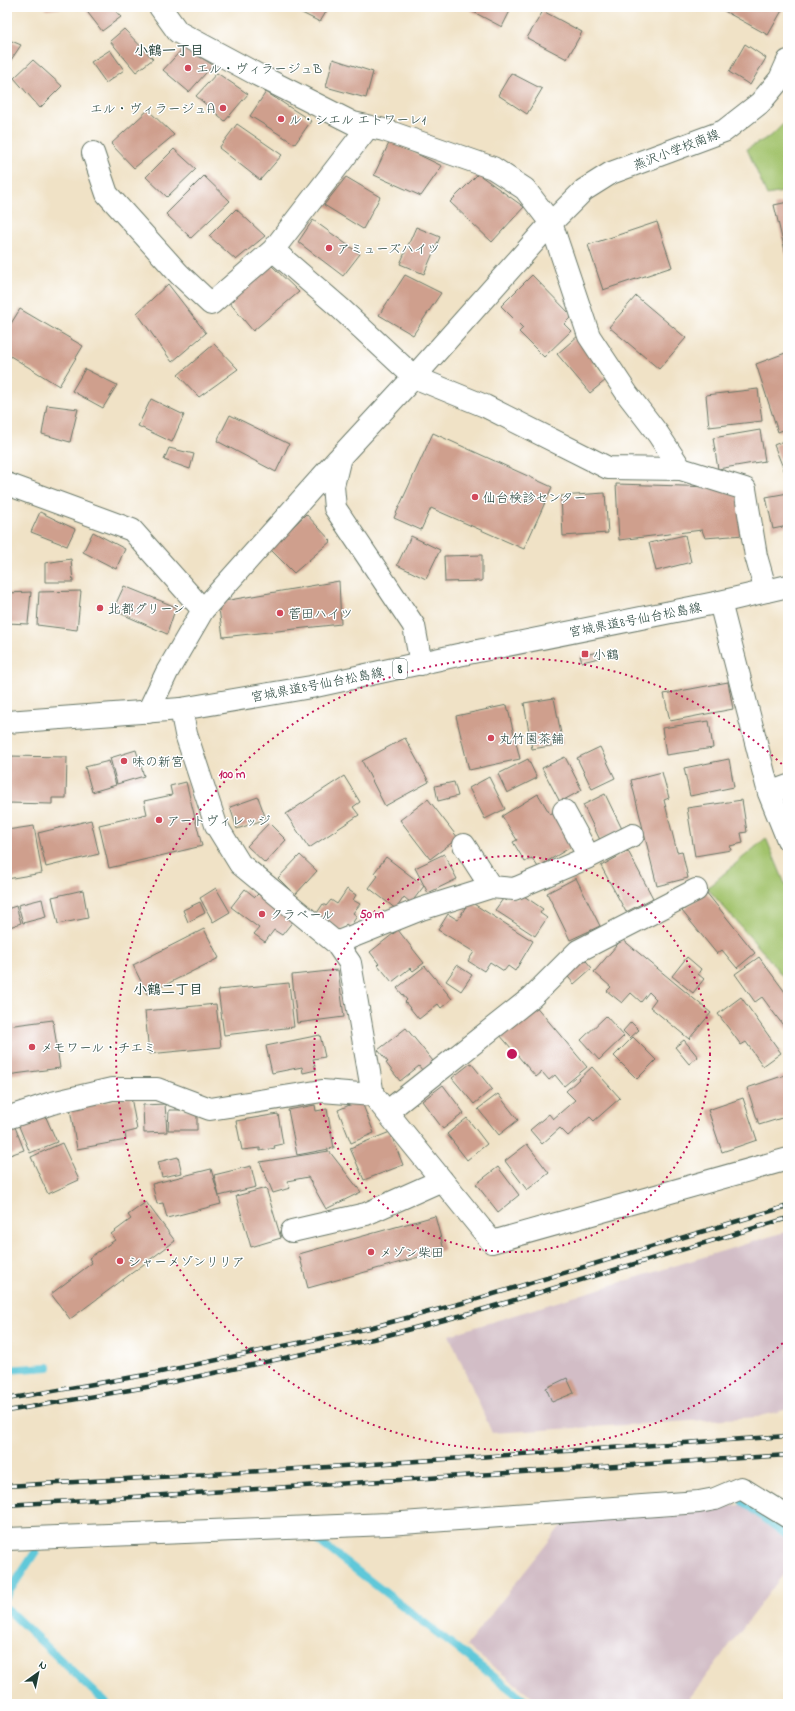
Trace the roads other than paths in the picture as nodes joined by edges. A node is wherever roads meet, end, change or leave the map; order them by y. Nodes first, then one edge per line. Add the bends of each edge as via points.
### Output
1 (160, 7) edge
2 (788, 61) edge
3 (368, 127) junction
4 (93, 153) dead end
5 (551, 223) junction
6 (273, 250) junction
7 (414, 377) junction
8 (340, 457) junction
9 (681, 469) junction
10 (7, 484) edge
11 (788, 586) edge
12 (766, 591) junction
13 (720, 602) junction
14 (203, 610) junction
15 (421, 664) junction
16 (181, 709) junction
17 (148, 712) junction
18 (7, 722) edge
19 (779, 789) edge
20 (564, 811) dead end
21 (633, 835) dead end
22 (788, 840) edge
23 (464, 845) dead end
24 (589, 857) junction
25 (491, 887) junction
26 (696, 890) dead end
27 (336, 943) junction
28 (373, 1095) junction
29 (388, 1111) junction
30 (7, 1118) edge
31 (788, 1159) edge
32 (442, 1180) junction
33 (292, 1231) dead end
34 (788, 1518) edge
35 (7, 1539) edge

1 - 3 street via 178,32 285,89 353,123
2 - 5 street, 燕沢小学校南線 via 780,79 760,103 724,131 611,173 584,190
3 - 5 street via 384,130 492,168 525,189
3 - 6 street
4 - 6 street via 106,194 179,274 211,304
5 - 7 street, 燕沢小学校南線
5 - 9 street via 589,336
6 - 7 street
7 - 8 street, 燕沢小学校南線
7 - 9 street via 485,406 608,468
8 - 14 street, 燕沢小学校南線
8 - 15 street via 333,486 335,508 414,626
9 - 12 street via 745,489 756,556
10 - 14 street via 132,530
11 - 12 street, 宮城県道8号仙台松島線 / 8
12 - 13 street, 宮城県道8号仙台松島線 / 8
13 - 15 street, 宮城県道8号仙台松島線 / 8
13 - 19 street
14 - 17 street, 燕沢小学校南線 via 167,672
15 - 16 street, 宮城県道8号仙台松島線 / 8 via 311,687
16 - 17 street, 宮城県道8号仙台松島線 / 8
16 - 27 street via 186,734 216,825 240,864
17 - 18 street, 宮城県道8号仙台松島線 / 8
19 - 22 street
20 - 24 street
21 - 24 street
23 - 25 street
24 - 25 street via 514,889
25 - 27 street via 421,909
26 - 29 street via 578,952 532,997
27 - 28 street via 350,963
28 - 29 street
28 - 30 street via 322,1091 210,1109 157,1089 112,1089
29 - 32 street
31 - 32 street via 492,1242
32 - 33 street via 366,1214
34 - 35 street via 741,1488 715,1500 699,1502 388,1524

